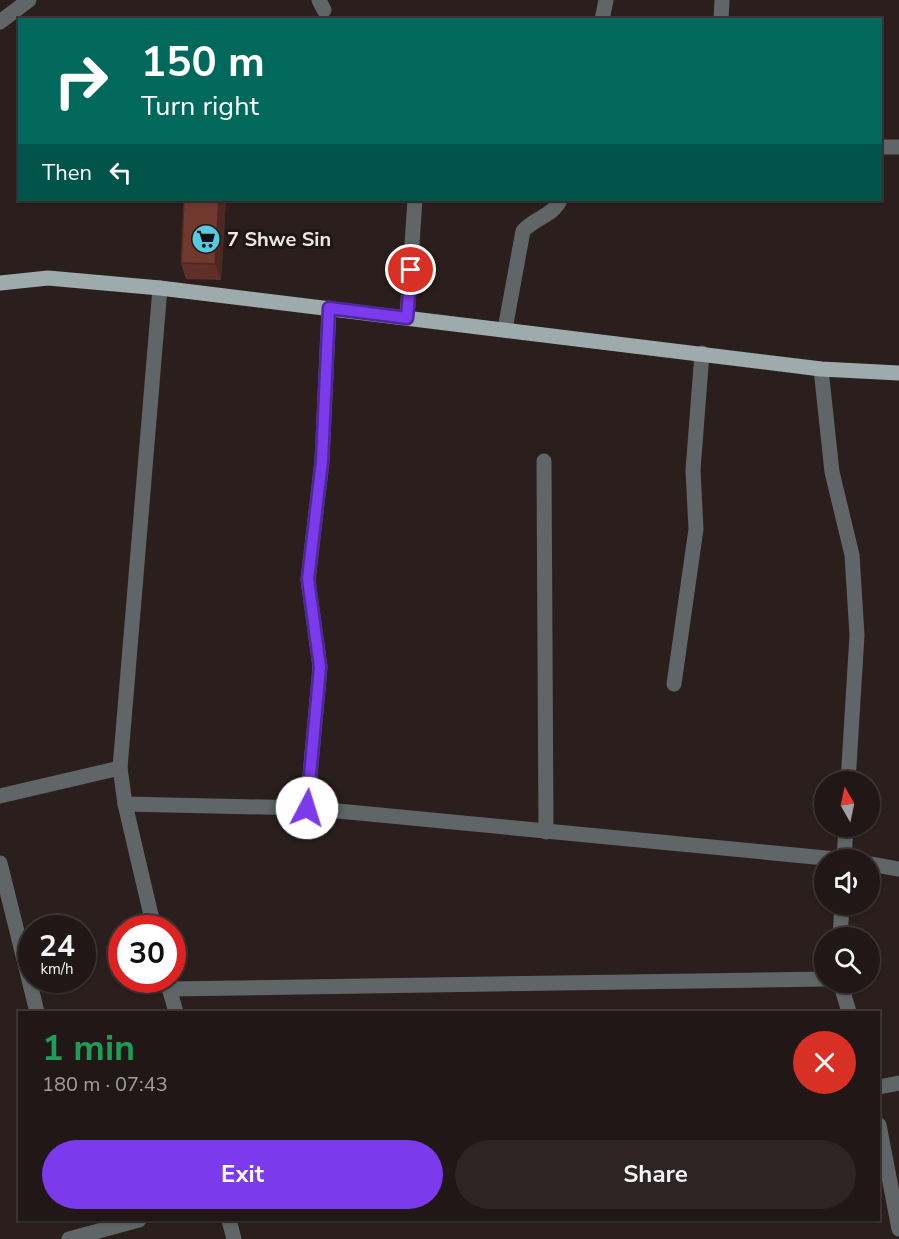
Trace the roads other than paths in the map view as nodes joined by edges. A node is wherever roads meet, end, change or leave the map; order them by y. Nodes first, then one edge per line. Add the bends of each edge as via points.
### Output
1 (30, 0) edge
2 (606, 0) edge
3 (722, 0) edge
4 (602, 18) edge
5 (722, 18) edge
6 (0, 22) edge
7 (882, 147) edge
8 (899, 147) edge
9 (415, 201) edge
10 (560, 201) edge
11 (0, 283) edge
12 (160, 288) junction
13 (329, 308) junction
14 (407, 318) junction
15 (505, 329) junction
16 (702, 354) junction
17 (821, 369) junction
18 (899, 373) edge
19 (544, 460) dead end
20 (674, 684) dead end
21 (120, 768) junction
22 (849, 771) edge
23 (0, 796) edge
24 (125, 804) junction
25 (307, 808) junction
26 (546, 832) junction
27 (814, 856) edge
28 (0, 863) edge
29 (880, 866) edge
30 (899, 869) edge
31 (151, 915) edge
32 (814, 979) edge
33 (186, 984) edge
34 (171, 993) edge
35 (843, 993) edge
36 (37, 1011) edge
37 (176, 1011) edge
38 (849, 1011) edge
39 (899, 1083) edge
40 (880, 1087) edge
41 (880, 1130) edge
42 (134, 1221) edge
43 (229, 1221) edge
44 (899, 1229) edge
45 (91, 1230) edge
46 (69, 1239) edge
47 (234, 1239) edge

1 - 6 street
2 - 4 street
3 - 5 street
7 - 8 street
9 - 14 street
10 - 15 street via 552,212 523,231
11 - 12 main road via 48,278
12 - 13 main road
12 - 21 street
13 - 14 main road
13 - 25 street via 322,461 308,579 320,667
14 - 15 main road
15 - 16 main road
16 - 17 main road
16 - 20 street via 693,470 696,529
17 - 18 main road
17 - 22 street via 832,472 852,555 857,635
19 - 26 street
21 - 23 street
21 - 24 street
24 - 25 street
24 - 31 street
25 - 26 street
26 - 27 street
28 - 36 street
29 - 30 street
32 - 33 street
34 - 37 street
35 - 38 street
39 - 40 street
41 - 44 street
42 - 45 street
43 - 47 street
45 - 46 street

